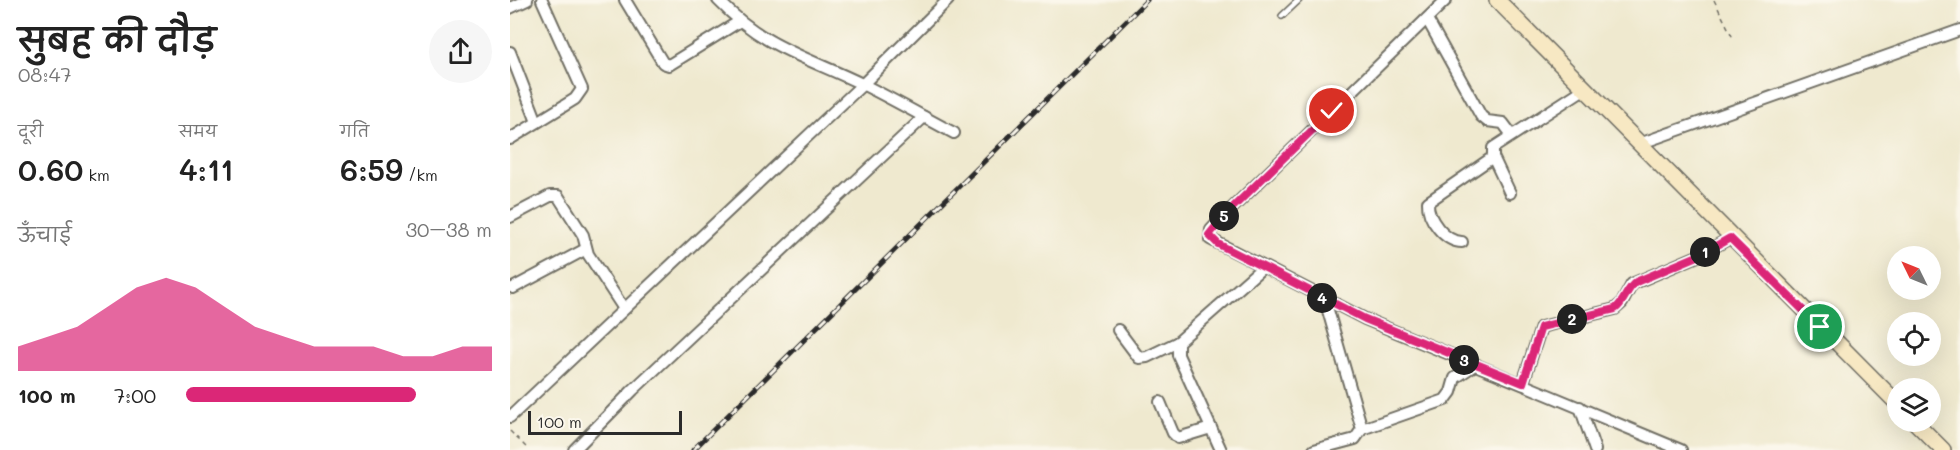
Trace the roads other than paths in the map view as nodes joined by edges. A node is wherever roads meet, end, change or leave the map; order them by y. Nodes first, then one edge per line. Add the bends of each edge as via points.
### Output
1 (527, 0) edge
2 (542, 0) edge
3 (625, 0) edge
4 (718, 0) edge
5 (948, 0) edge
6 (1299, 0) edge
7 (1446, 0) edge
8 (1497, 0) edge
9 (510, 8) edge
10 (1282, 15) dead end
11 (1427, 19) junction
12 (740, 21) junction
13 (1960, 30) edge
14 (510, 52) edge
15 (863, 84) junction
16 (1584, 89) junction
17 (924, 117) junction
18 (537, 122) junction
19 (954, 133) dead end
20 (1512, 135) junction
21 (510, 139) edge
22 (1639, 144) junction
23 (1493, 157) junction
24 (1510, 193) dead end
25 (510, 217) edge
26 (1730, 238) junction
27 (1462, 242) dead end
28 (586, 249) junction
29 (1263, 267) junction
30 (513, 288) dead end
31 (1325, 300) junction
32 (624, 309) junction
33 (1118, 330) dead end
34 (1178, 342) junction
35 (1476, 364) junction
36 (1523, 383) junction
37 (1887, 393) edge
38 (1160, 402) dead end
39 (1580, 407) junction
40 (510, 417) edge
41 (1211, 428) junction
42 (1362, 429) junction
43 (1925, 432) edge
44 (574, 450) edge
45 (1221, 450) edge
46 (1314, 450) edge
47 (1595, 450) edge
48 (1681, 450) edge
49 (1943, 450) edge

1 - 9 street
2 - 18 street via 582,89 578,97
3 - 12 street via 663,63 669,65
4 - 12 street
5 - 15 street
6 - 10 lane
7 - 11 street
8 - 16 main road
11 - 20 street via 1481,116 1503,123
11 - 29 street via 1211,230 1213,242
12 - 15 street via 781,49
13 - 22 street
14 - 18 street
15 - 17 street
15 - 32 street
16 - 20 street
16 - 22 main road
17 - 19 street
17 - 44 street
18 - 21 street
20 - 23 street via 1493,148
22 - 26 main road
23 - 24 street
23 - 27 street via 1428,202 1428,210 1445,237
25 - 28 street via 550,196 558,196 583,235
26 - 36 street via 1636,282 1615,309 1541,327
26 - 37 main road
28 - 30 street
28 - 32 street
29 - 31 street
29 - 34 street
31 - 35 street
31 - 42 street
32 - 40 street
33 - 34 street via 1139,358
34 - 41 street via 1178,355
35 - 36 street
35 - 42 street via 1455,378 1452,392 1445,400
36 - 39 street
38 - 41 street via 1176,436 1181,438
39 - 47 street
39 - 48 street
41 - 45 street
42 - 46 street via 1355,438
43 - 49 main road

